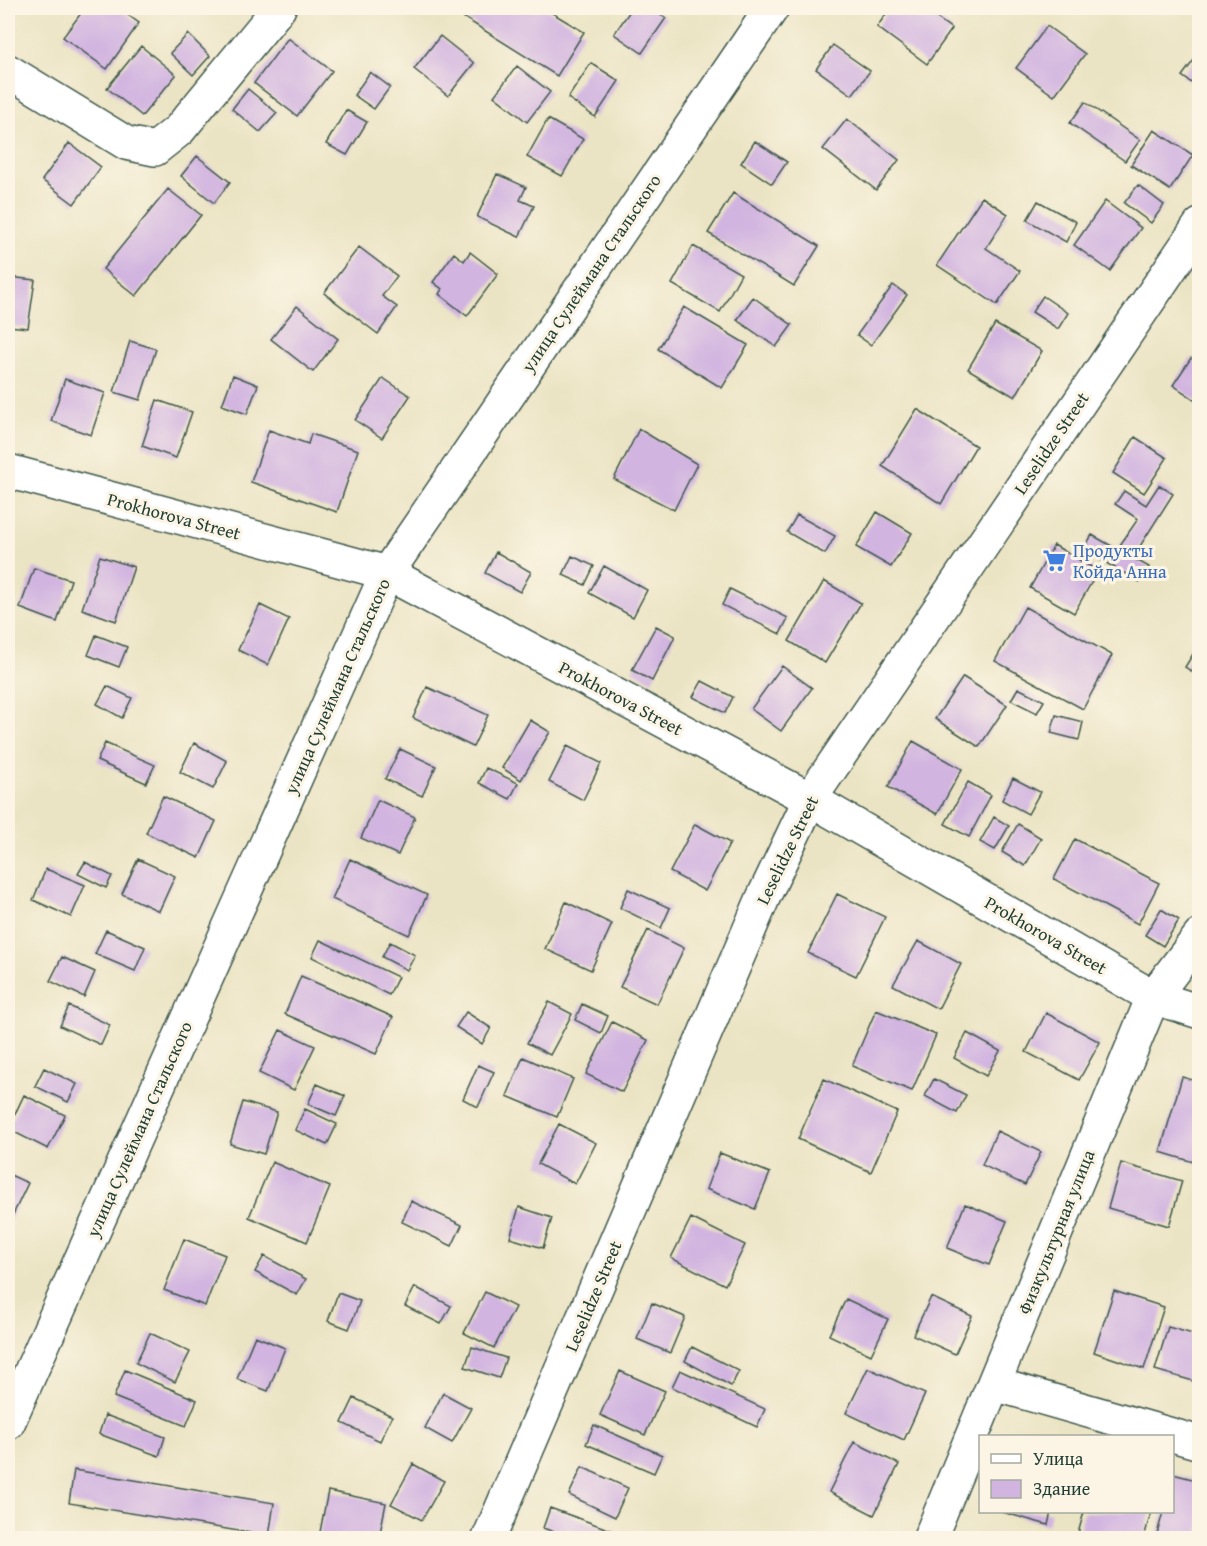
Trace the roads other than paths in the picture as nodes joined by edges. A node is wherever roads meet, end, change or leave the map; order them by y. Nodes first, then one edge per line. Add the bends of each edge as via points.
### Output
1 (279, 8) edge
2 (772, 8) edge
3 (8, 71) edge
4 (1200, 225) edge
5 (8, 471) edge
6 (387, 573) junction
7 (810, 799) junction
8 (1200, 936) edge
9 (1154, 997) junction
10 (1200, 1012) edge
11 (994, 1384) junction
12 (8, 1423) edge
13 (1172, 1435) edge
14 (1174, 1436) edge
15 (1200, 1443) edge
16 (489, 1539) edge
17 (930, 1539) edge

1 - 3 street via 179,130 154,149 126,143
2 - 6 street, улица Сулеймана Стальского
4 - 7 street, Leselidze Street
5 - 6 street, Prokhorova Street
6 - 7 street, Prokhorova Street
6 - 12 street, улица Сулеймана Стальского
7 - 9 street, Prokhorova Street
7 - 16 street, Leselidze Street via 763,898
8 - 9 street, Физкультурная улица
9 - 10 street, Prokhorova Street
9 - 11 street, Физкультурная улица
11 - 13 street
11 - 17 street, Физкультурная улица
14 - 15 street

